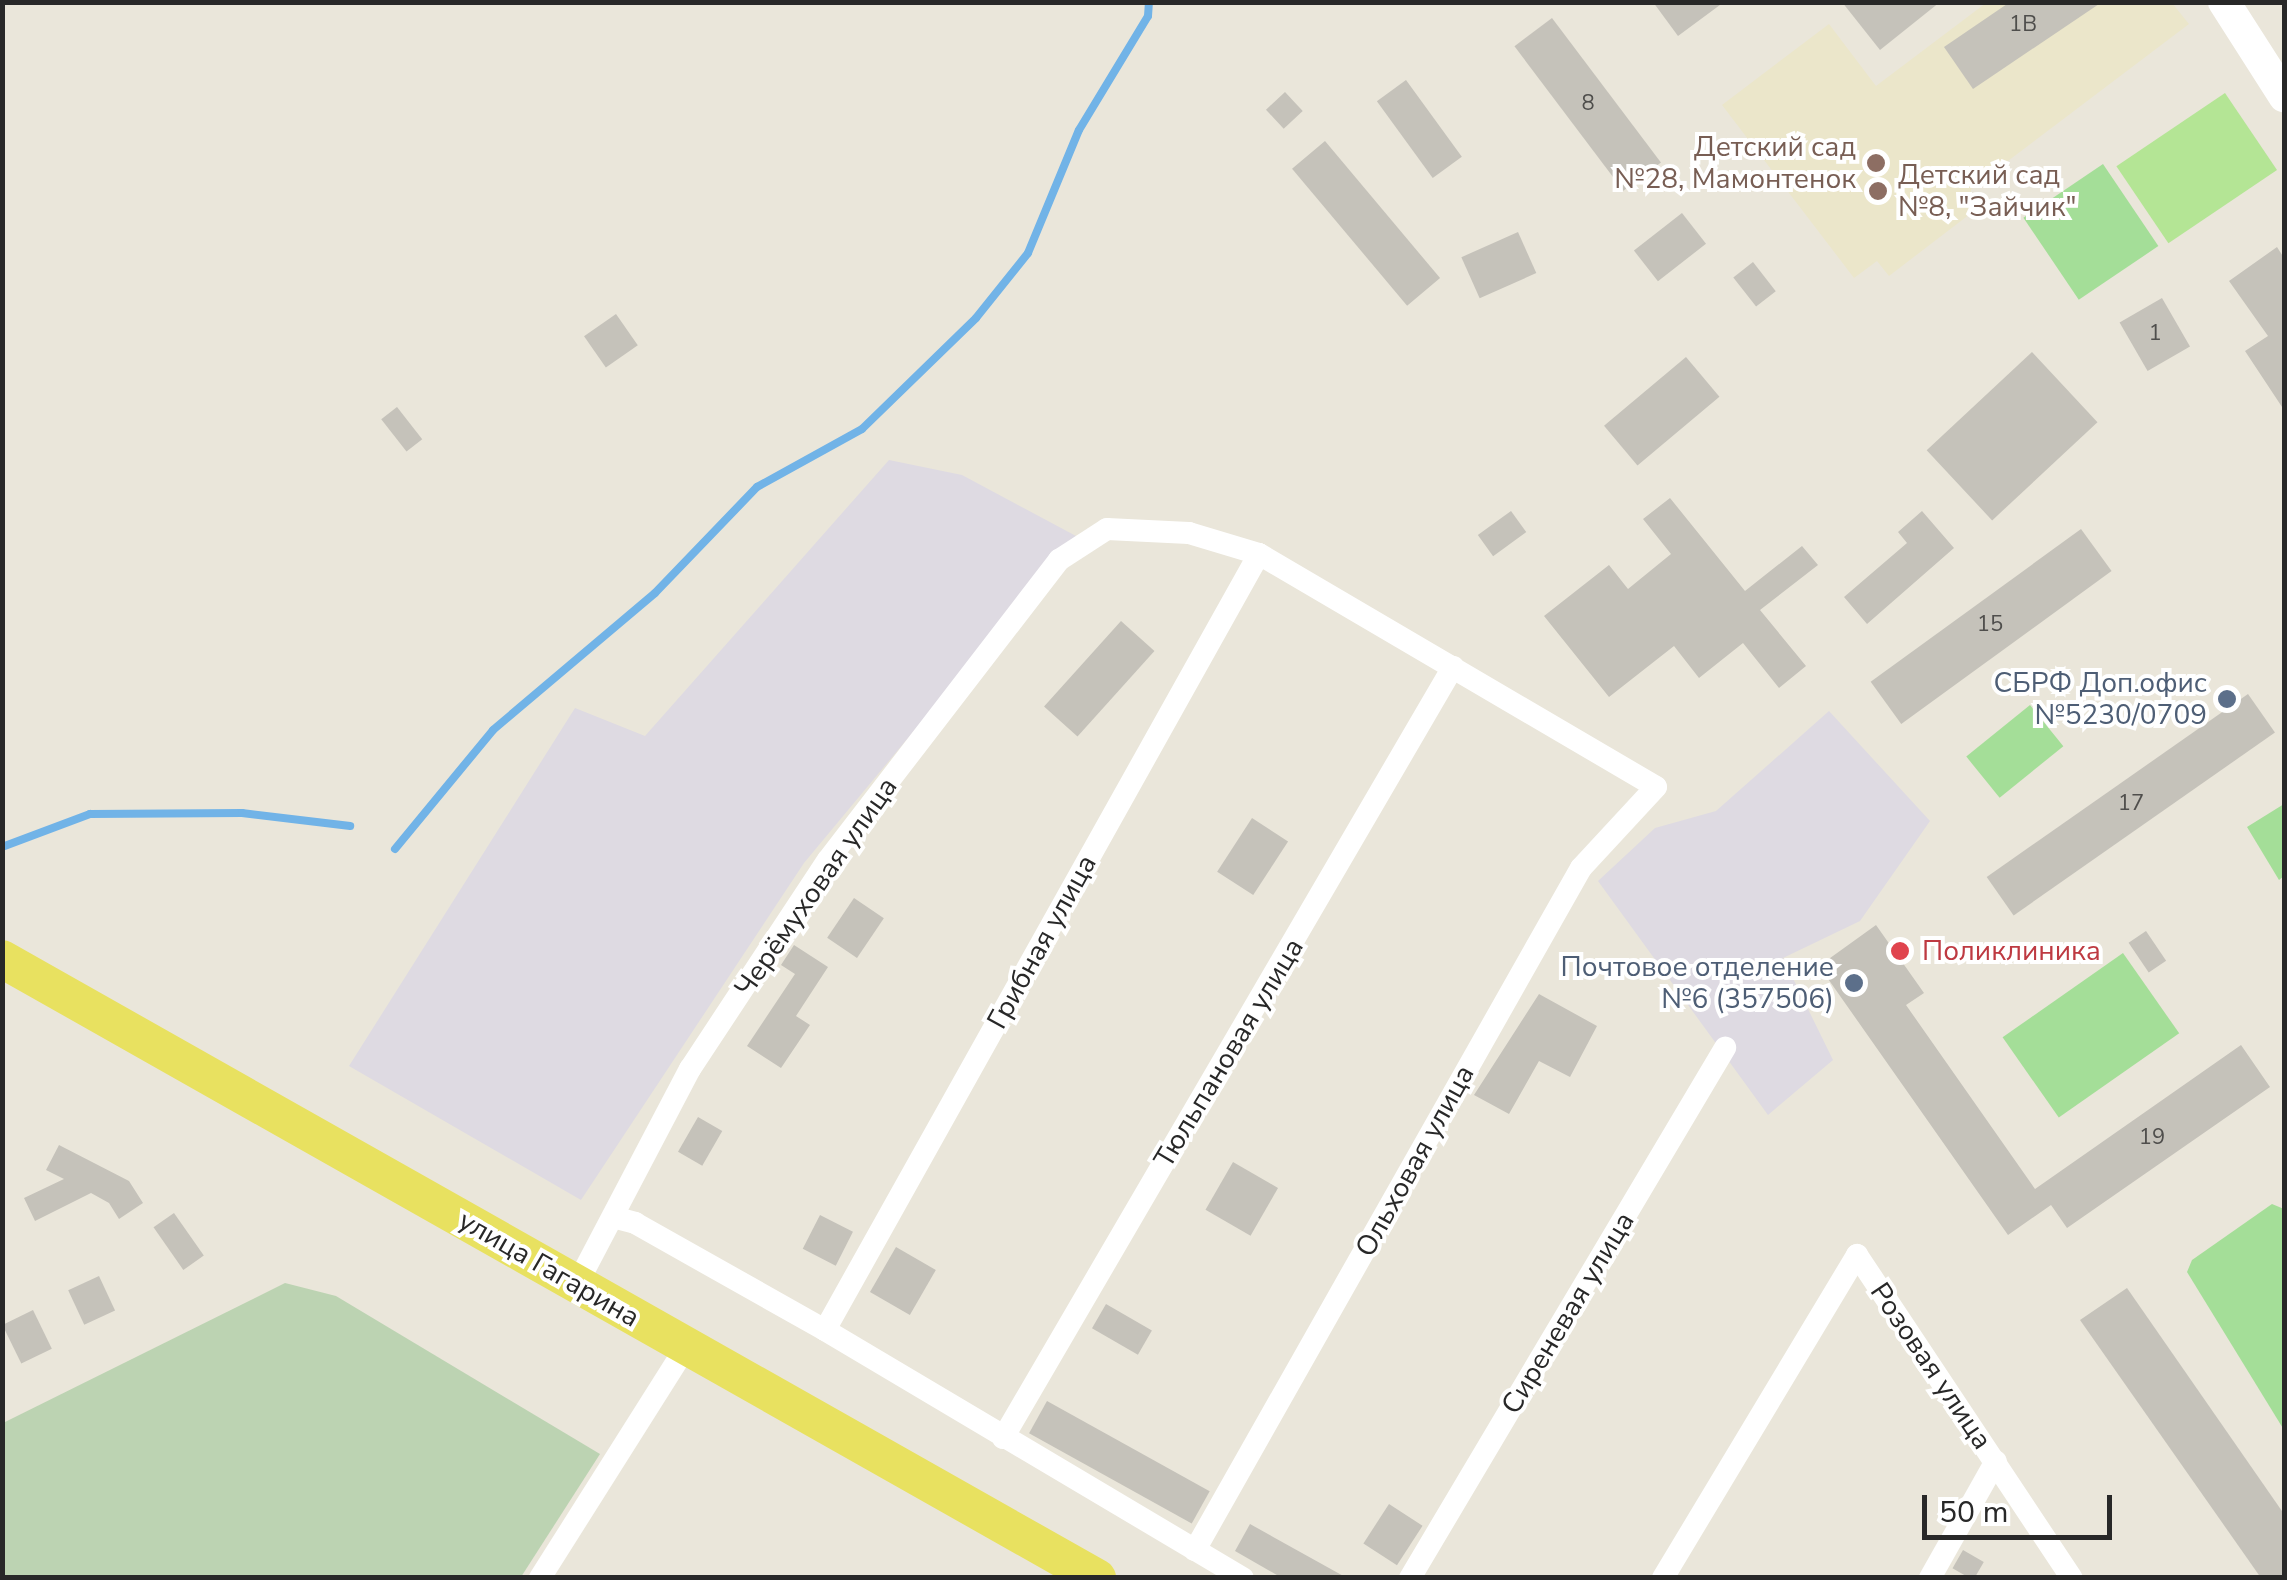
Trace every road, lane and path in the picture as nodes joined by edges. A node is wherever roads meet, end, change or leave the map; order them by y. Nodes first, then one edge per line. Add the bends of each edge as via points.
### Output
1 (2224, 2) edge
2 (2284, 96) edge
3 (1259, 554) junction
4 (1453, 667) junction
5 (2, 959) edge
6 (1725, 1048) dead end
7 (613, 1218) junction
8 (578, 1284) junction
9 (824, 1330) junction
10 (686, 1347) junction
11 (1003, 1438) junction
12 (1996, 1461) junction
13 (1196, 1550) junction
14 (540, 1578) edge
15 (1097, 1578) edge
16 (1243, 1578) edge
17 (1410, 1578) edge
18 (1663, 1578) edge
19 (1930, 1578) edge
20 (2072, 1578) edge

1 - 2 street
3 - 4 street
3 - 7 street, Черёмуховая улица via 1189,533 1107,529 1060,560 828,860 690,1069
3 - 9 street, Грибная улица
4 - 11 street, Тюльпановая улица
4 - 13 street, Ольховая улица via 1656,787 1581,868
5 - 8 main road, улица Гагарина
6 - 17 street, Сиреневая улица
7 - 8 street, Черёмуховая улица
7 - 9 street via 635,1223
8 - 10 main road, улица Гагарина
9 - 11 street
10 - 14 street
10 - 15 main road, улица Гагарина
11 - 13 street
12 - 18 street, Розовая улица via 1856,1255
12 - 19 street
12 - 20 street, Розовая улица
13 - 16 street

